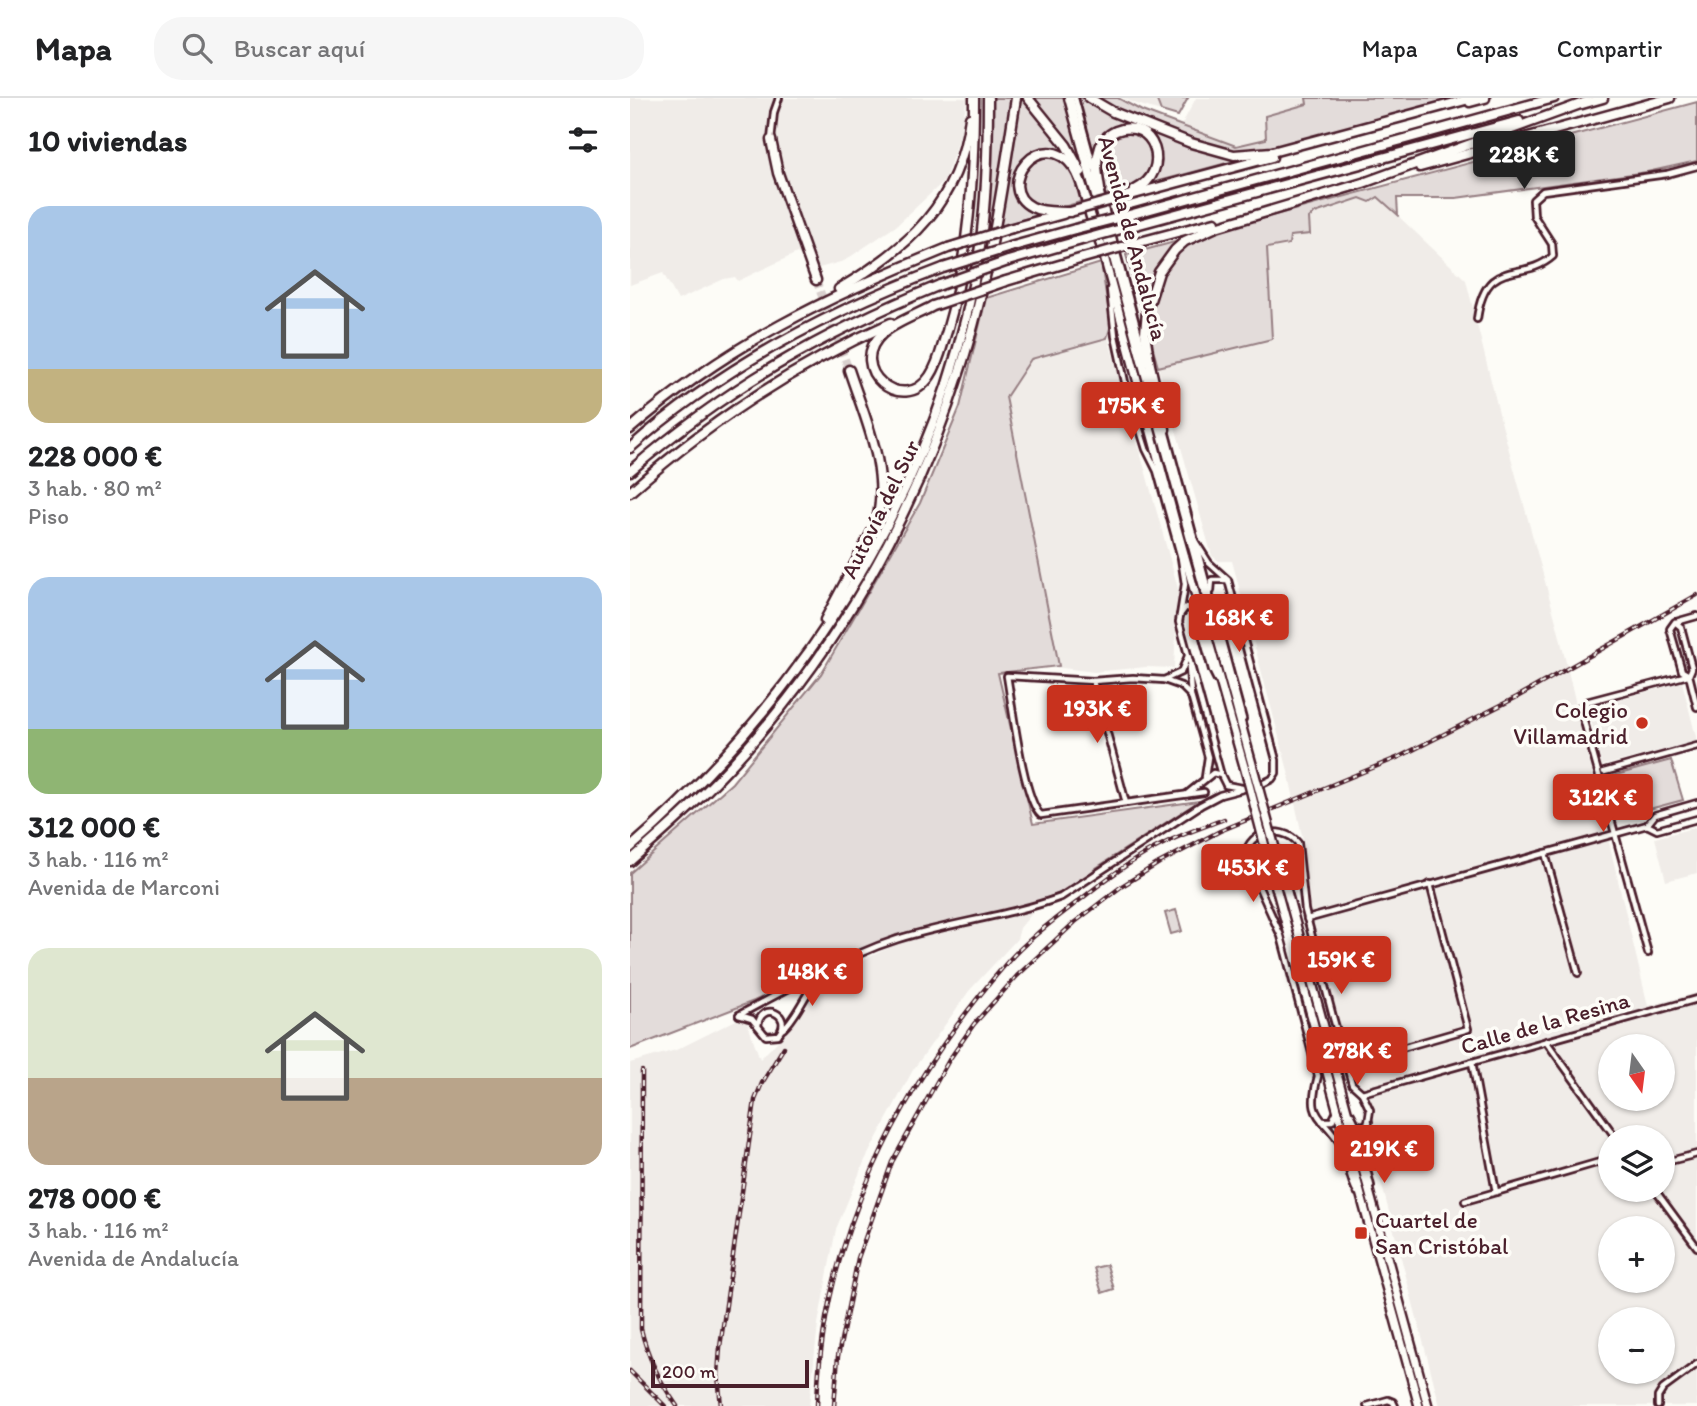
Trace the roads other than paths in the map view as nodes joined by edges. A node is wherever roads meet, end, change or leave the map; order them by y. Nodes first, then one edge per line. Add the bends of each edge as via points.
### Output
1 (779, 98) edge
2 (973, 98) edge
3 (988, 98) edge
4 (1016, 98) edge
5 (1028, 98) edge
6 (1069, 98) edge
7 (1075, 98) edge
8 (1089, 98) edge
9 (1472, 98) edge
10 (1485, 98) edge
11 (1554, 98) edge
12 (1603, 98) edge
13 (1670, 98) edge
14 (1587, 102) junction
15 (771, 140) joint
16 (1697, 166) edge
17 (1363, 183) junction
18 (1100, 189) junction
19 (1123, 198) junction
20 (1070, 212) junction
21 (1105, 244) junction
22 (1107, 267) junction
23 (816, 280) tunnel mouth
24 (817, 304) junction
25 (933, 306) junction
26 (1477, 319) dead end
27 (849, 370) tunnel mouth
28 (630, 429) edge
29 (1165, 429) junction
30 (630, 448) edge
31 (630, 471) edge
32 (1157, 471) junction
33 (630, 492) edge
34 (1167, 492) junction
35 (1179, 536) junction
36 (1195, 541) junction
37 (1181, 558) junction
38 (1228, 580) junction
39 (1179, 615) junction
40 (1216, 616) junction
41 (1697, 616) edge
42 (1675, 622) junction
43 (1188, 655) junction
44 (801, 662) junction
45 (1689, 674) junction
46 (1164, 680) junction
47 (1093, 681) junction
48 (1223, 693) junction
49 (1191, 696) junction
50 (1586, 702) dead end
51 (1697, 707) edge
52 (1580, 708) dead end
53 (1697, 746) edge
54 (1604, 772) dead end
55 (1221, 775) junction
56 (1251, 776) junction
57 (1204, 780) junction
58 (1226, 785) junction
59 (1245, 788) junction
60 (1205, 793) junction
61 (1186, 794) junction
62 (1218, 796) junction
63 (1126, 803) junction
64 (1697, 803) edge
65 (1201, 805) junction
66 (1697, 819) edge
67 (1647, 825) junction
68 (1616, 834) junction
69 (630, 848) edge
70 (1545, 853) junction
71 (630, 861) edge
72 (1430, 884) junction
73 (1307, 919) junction
74 (1648, 953) dead end
75 (829, 971) junction
76 (1578, 973) dead end
77 (1697, 999) edge
78 (760, 1004) junction
79 (772, 1010) junction
80 (758, 1019) junction
81 (758, 1026) junction
82 (783, 1030) junction
83 (1546, 1041) junction
84 (1472, 1062) junction
85 (1346, 1063) junction
86 (1336, 1072) junction
87 (1362, 1093) junction
88 (1338, 1110) junction
89 (1321, 1121) junction
90 (1369, 1121) junction
91 (1607, 1125) edge
92 (1697, 1154) edge
93 (1675, 1160) edge
94 (1598, 1162) edge
95 (1496, 1192) junction
96 (1361, 1198) junction
97 (1465, 1201) dead end
98 (1664, 1202) edge
99 (1697, 1247) edge
100 (1385, 1248) junction
101 (1697, 1364) edge
102 (1367, 1406) edge
103 (1395, 1406) edge
104 (1419, 1406) edge
105 (1428, 1406) edge
106 (1658, 1406) edge

1 - 15 street
2 - 24 highway via 958,167 931,216 893,254
2 - 25 highway via 968,230 937,362 918,387 894,391 882,385 870,366 875,343 883,333
3 - 44 highway, Autovía del Sur via 980,247 967,311 943,389 906,485 871,555
4 - 71 highway, Autovía del Sur via 997,219 972,331 935,442 894,532 847,614 785,703 713,784
5 - 21 highway via 1078,165
6 - 21 highway
7 - 18 street, Avenida de Andalucía
8 - 9 highway via 1191,143 1244,155 1272,152
10 - 19 highway
11 - 30 highway, bridge via 943,268 841,309 758,355 703,390
12 - 14 highway
13 - 17 highway
14 - 17 highway
14 - 31 highway, bridge via 1078,241 940,285 850,324 749,380
15 - 23 highway
16 - 26 street via 1544,191 1533,200 1534,216 1552,244 1553,256 1544,264 1493,280 1479,304
17 - 25 highway, bridge via 1083,258
17 - 29 highway via 1216,227 1185,241 1165,262 1154,283 1145,333
18 - 19 highway via 1097,166 1102,142 1120,130 1139,131 1151,141 1156,167 1142,187
18 - 29 street, Avenida de Andalucía
19 - 20 highway, bridge
20 - 21 highway via 1040,211 1025,203 1018,178 1028,160 1050,153 1065,158 1080,179
20 - 24 highway, bridge via 948,248
21 - 22 main road, Avenida de Andalucía
21 - 56 main road, Avenida de Andalucía
22 - 32 street via 1125,382
22 - 34 main road, Avenida de Andalucía
24 - 28 highway via 724,358
25 - 33 highway via 799,368 696,436
27 - 44 highway via 877,454 881,509
29 - 36 street, Avenida de Andalucía
32 - 34 street
32 - 37 street
34 - 35 main road, Avenida de Andalucía
35 - 37 street
35 - 48 main road, Avenida de Andalucía
36 - 38 street via 1209,564
36 - 40 street, Avenida de Andalucía
37 - 39 street via 1185,584
38 - 40 street via 1212,580 1210,586
38 - 59 street via 1276,760 1272,779
39 - 43 street
39 - 48 street via 1186,607 1196,612
40 - 56 street via 1241,708
41 - 42 street
42 - 45 street via 1681,627
42 - 45 street via 1670,629 1682,671
43 - 46 street via 1181,672
43 - 49 street
43 - 55 street
44 - 69 highway, Autovía del Sur via 719,764
45 - 50 street
45 - 51 street
46 - 47 street
46 - 49 street via 1181,686
47 - 63 street
47 - 63 street via 1007,676 1023,765 1037,811 1045,816
48 - 56 main road, Avenida de Andalucía
49 - 57 street via 1208,757
52 - 68 street
53 - 54 street
55 - 57 street via 1213,773
55 - 58 street
56 - 86 main road, Avenida de Andalucía, bridge
56 - 88 main road, Avenida de Andalucía, bridge via 1269,862
57 - 60 street
57 - 61 street
58 - 59 street
58 - 62 street
59 - 62 street
60 - 61 street
60 - 62 street
60 - 65 street
61 - 63 street
62 - 65 street
64 - 67 street via 1655,815
65 - 75 street via 1061,897 906,936
66 - 67 street via 1657,830
67 - 68 street
68 - 70 street
68 - 74 street
70 - 72 street
70 - 76 street
72 - 73 street
72 - 85 street via 1468,1029
73 - 85 street, Avenida de Andalucía
73 - 89 street, Avenida de Andalucía via 1298,843 1286,832 1257,837 1245,853 1281,936 1318,1076 1313,1104
75 - 78 street
75 - 82 street via 811,987
77 - 83 street, Calle de la Resina
78 - 79 street
78 - 80 street
78 - 81 street via 739,1015
79 - 80 street
79 - 82 street via 784,1021
80 - 81 street
81 - 82 street via 765,1036
83 - 84 street, Calle de la Resina
83 - 91 street
84 - 87 street, Calle de la Resina
84 - 95 street
85 - 87 street, Avenida de Andalucía via 1352,1084
86 - 90 street, Avenida de Andalucía via 1356,1125
86 - 100 main road, Avenida de Andalucía
87 - 90 street, Avenida de Andalucía via 1370,1110
88 - 89 street via 1332,1121
88 - 96 main road, Avenida de Andalucía
89 - 96 street via 1342,1146
90 - 100 street, Avenida de Andalucía via 1363,1154
92 - 93 street
94 - 95 street
95 - 97 street
96 - 104 main road, Avenida de Andalucía
98 - 99 street
100 - 105 main road, Avenida de Andalucía
101 - 106 street via 1663,1389
102 - 103 street via 1388,1401

